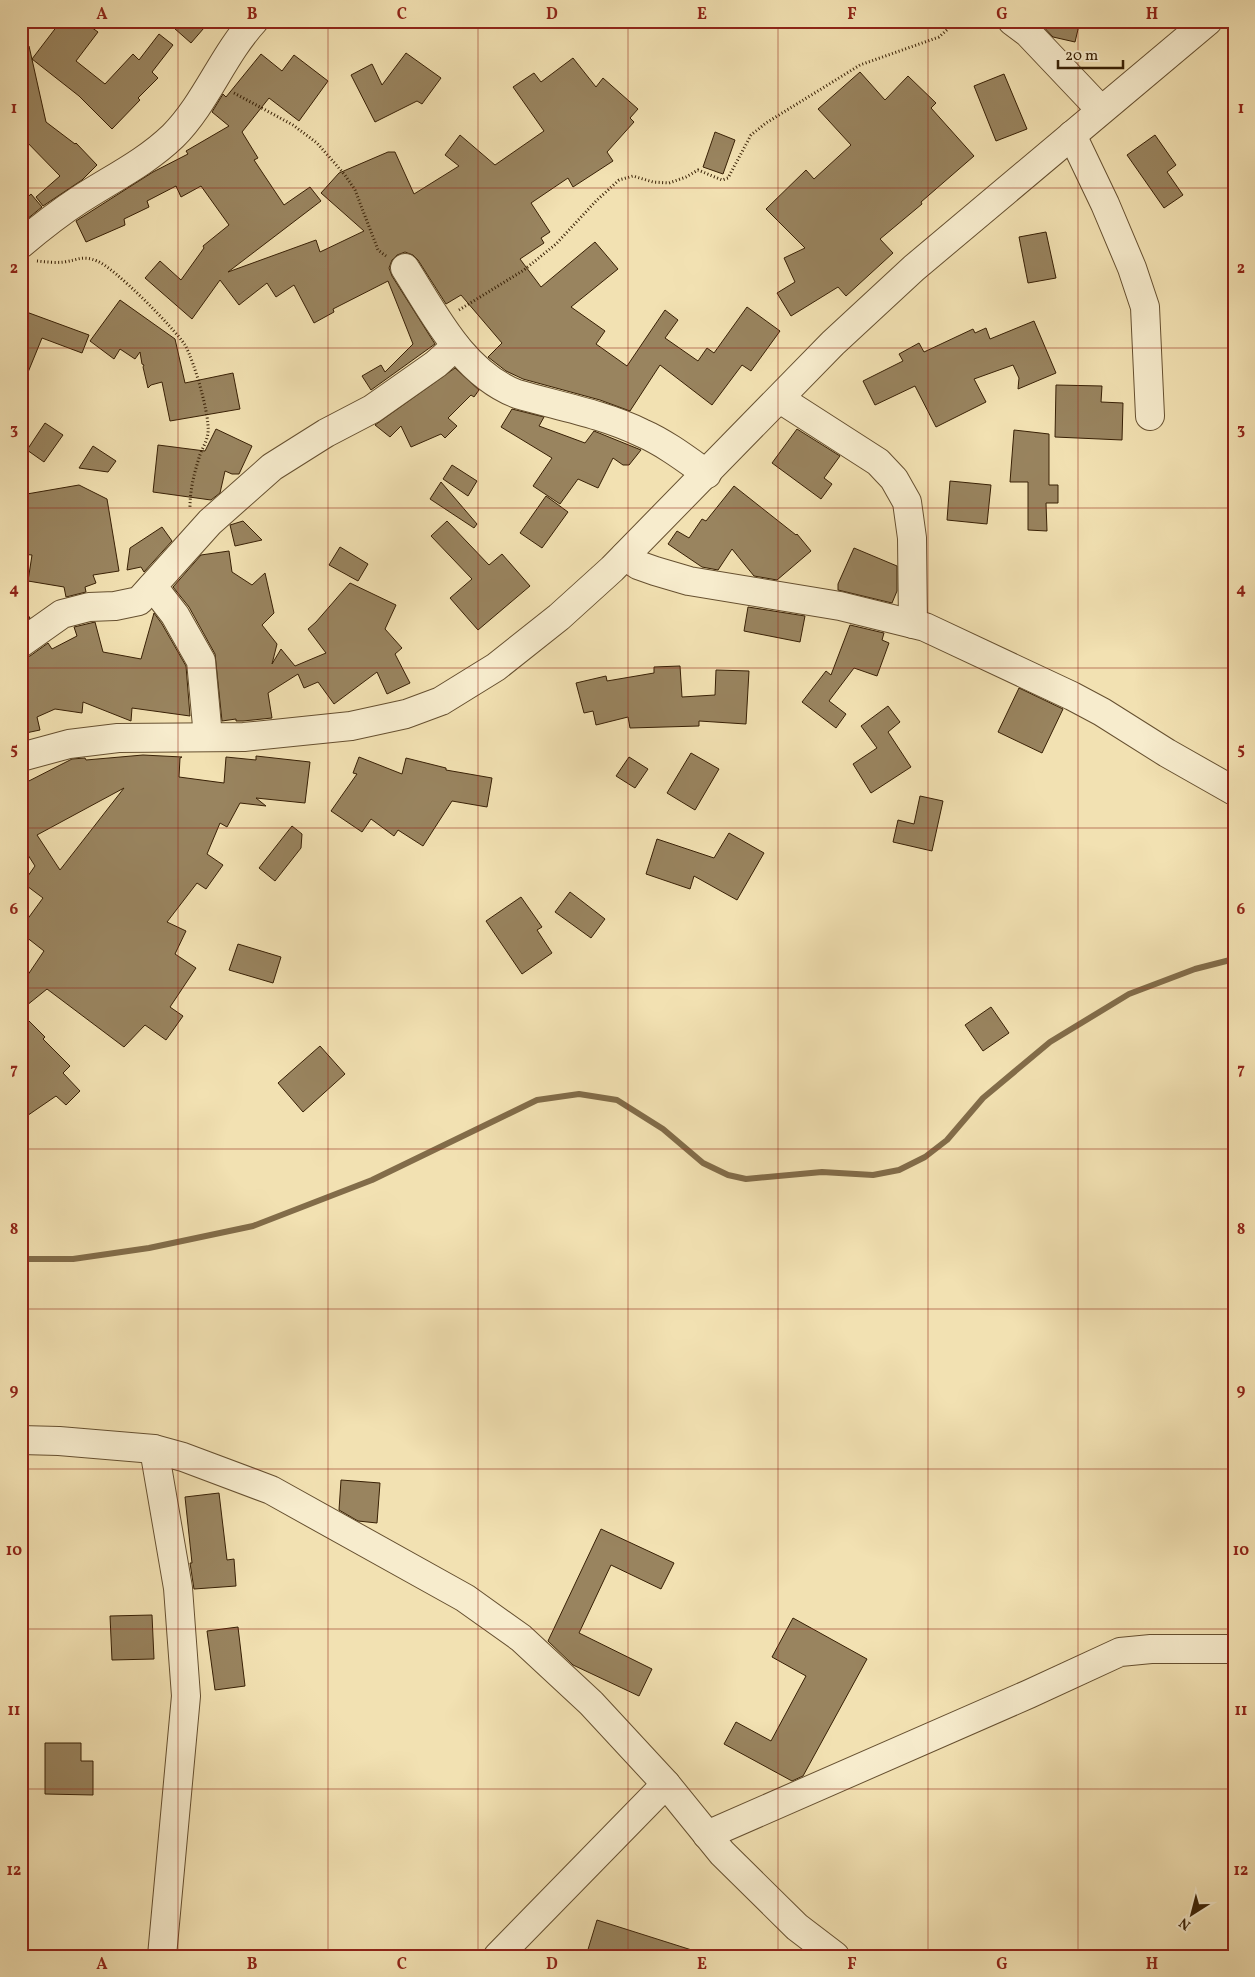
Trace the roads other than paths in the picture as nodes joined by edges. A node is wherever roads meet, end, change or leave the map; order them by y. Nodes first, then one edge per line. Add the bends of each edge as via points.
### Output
1 (254, 21) edge
2 (1012, 21) edge
3 (1200, 24) edge
4 (1101, 110) junction
5 (1072, 135) junction
6 (27, 252) edge
7 (405, 268) road end
8 (456, 346) junction
9 (780, 399) junction
10 (1150, 416) dead end
11 (707, 474) junction
12 (625, 556) junction
13 (151, 588) junction
14 (913, 624) junction
15 (21, 643) edge
16 (208, 737) junction
17 (21, 757) edge
18 (1234, 791) edge
19 (21, 1440) edge
20 (154, 1449) junction
21 (1234, 1648) edge
22 (666, 1784) junction
23 (707, 1835) junction
24 (162, 1956) edge
25 (498, 1956) edge
26 (835, 1956) edge

1 - 6 street via 223,61 186,122 172,137 135,167 46,223
2 - 4 street via 1028,33
3 - 4 street
4 - 5 street
5 - 9 street via 914,268 833,343
5 - 10 street via 1132,268 1144,306
7 - 8 street
8 - 11 street via 502,388 643,433
8 - 13 street via 372,409 326,433 272,468 210,522
9 - 11 street
9 - 14 street via 878,462 894,479 907,502 912,538
11 - 12 street
12 - 14 street via 655,572 689,581 840,606
12 - 16 street via 559,617 496,667 441,701 406,714 351,726 244,737
13 - 15 street via 138,601 62,614
13 - 16 street via 175,615 201,661
14 - 18 street via 1072,696
16 - 17 street via 118,738 69,744
19 - 20 street
20 - 22 street via 183,1456 272,1490 465,1598 521,1638 592,1704
20 - 24 street via 178,1588 186,1696
21 - 23 street via 1151,1648 1120,1652
22 - 23 street
22 - 25 street
23 - 26 street via 722,1854 797,1927

